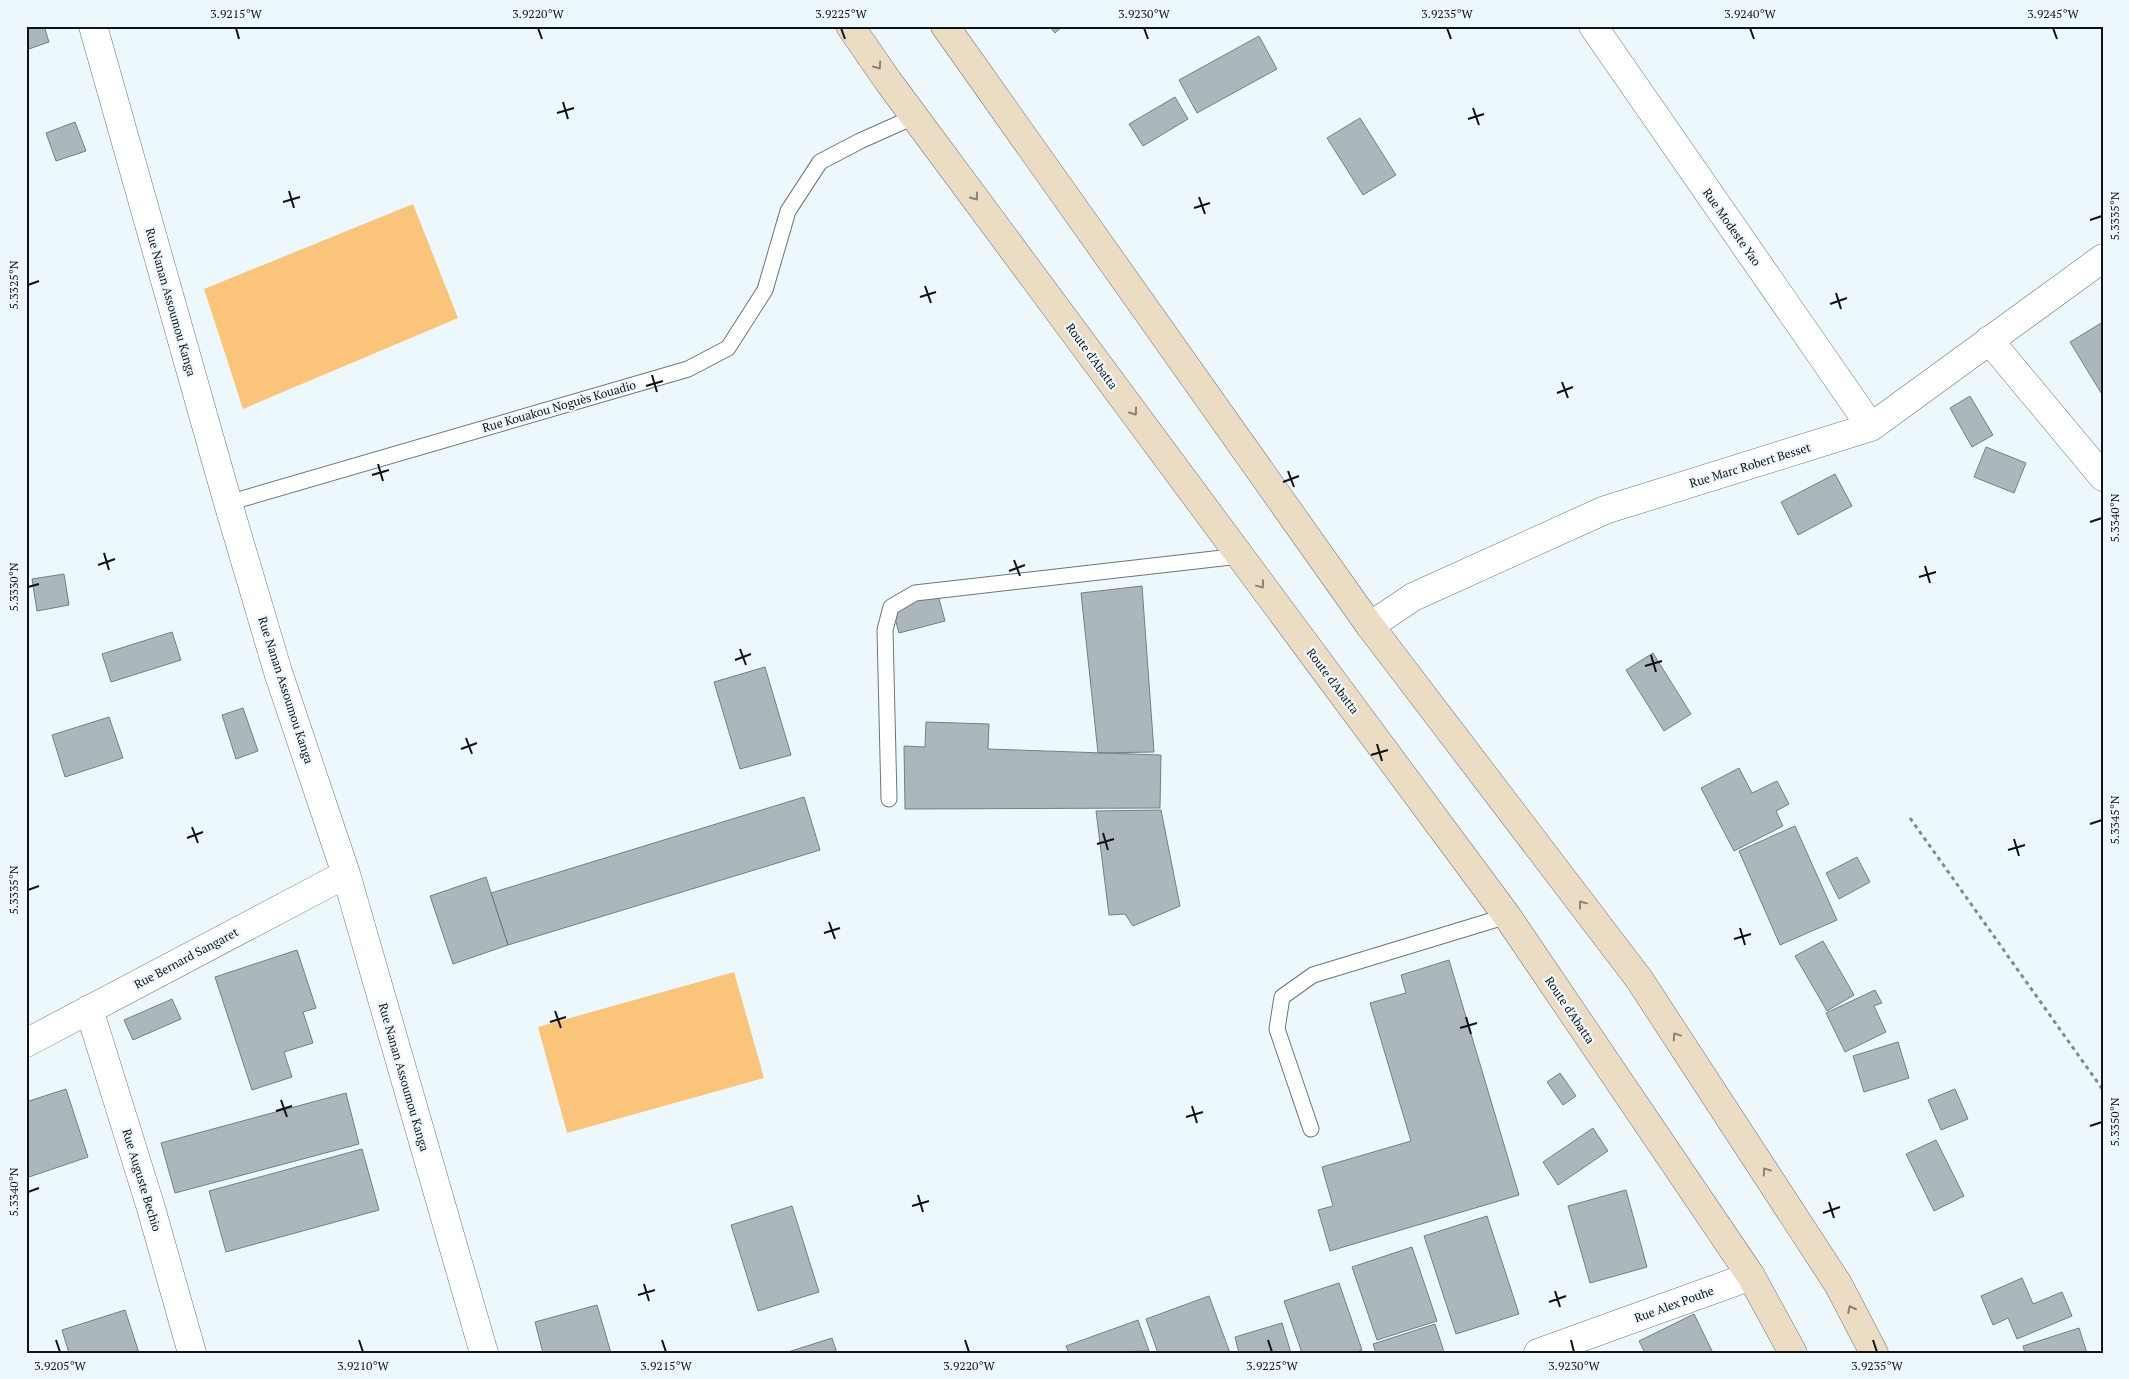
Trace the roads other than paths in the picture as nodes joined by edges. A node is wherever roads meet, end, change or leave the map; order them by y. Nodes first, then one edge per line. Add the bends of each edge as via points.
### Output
1 (93, 26) edge
2 (850, 26) edge
3 (944, 26) edge
4 (1593, 26) edge
5 (916, 116) junction
6 (2103, 258) edge
7 (1989, 340) junction
8 (1871, 427) junction
9 (2103, 477) edge
10 (228, 503) junction
11 (1240, 556) junction
12 (1370, 626) junction
13 (889, 799) dead end
14 (346, 874) junction
15 (1507, 916) junction
16 (89, 1009) junction
17 (26, 1043) edge
18 (1311, 1129) dead end
19 (1751, 1276) junction
20 (1601, 1342) edge
21 (192, 1353) edge
22 (484, 1353) edge
23 (1538, 1353) edge
24 (1793, 1353) edge
25 (1874, 1353) edge

1 - 10 street, Rue Nanan Assoumou Kanga
2 -> 5 street, Route d'Abatta
3 - 12 street
4 - 8 street, Rue Modeste Yao
5 - 10 lane, Rue Kouakou Noguès Kouadio via 860,140 820,162 788,212 765,290 728,348 688,369
5 -> 11 street, Route d'Abatta
6 - 7 street, Rue Marc Robert Besset
7 - 8 street, Rue Marc Robert Besset
7 - 9 street
8 - 12 street, Rue Marc Robert Besset via 1605,510 1413,597
10 - 14 street, Rue Nanan Assoumou Kanga via 278,672
11 - 13 lane via 915,593 891,607 885,630
11 -> 15 street, Route d'Abatta
25 -> 12 street via 1833,1276 1639,979
14 - 16 street, Rue Bernard Sangaret
14 - 22 street, Rue Nanan Assoumou Kanga
15 - 18 lane via 1313,975 1282,997 1277,1029
15 - 19 street, Route d'Abatta
16 - 17 street, Rue Bernard Sangaret
16 - 21 street, Rue Auguste Bechio
19 - 20 street, Rue Alex Pouhe
19 - 24 street, Route d'Abatta
20 - 23 street, Rue Alex Pouhe

